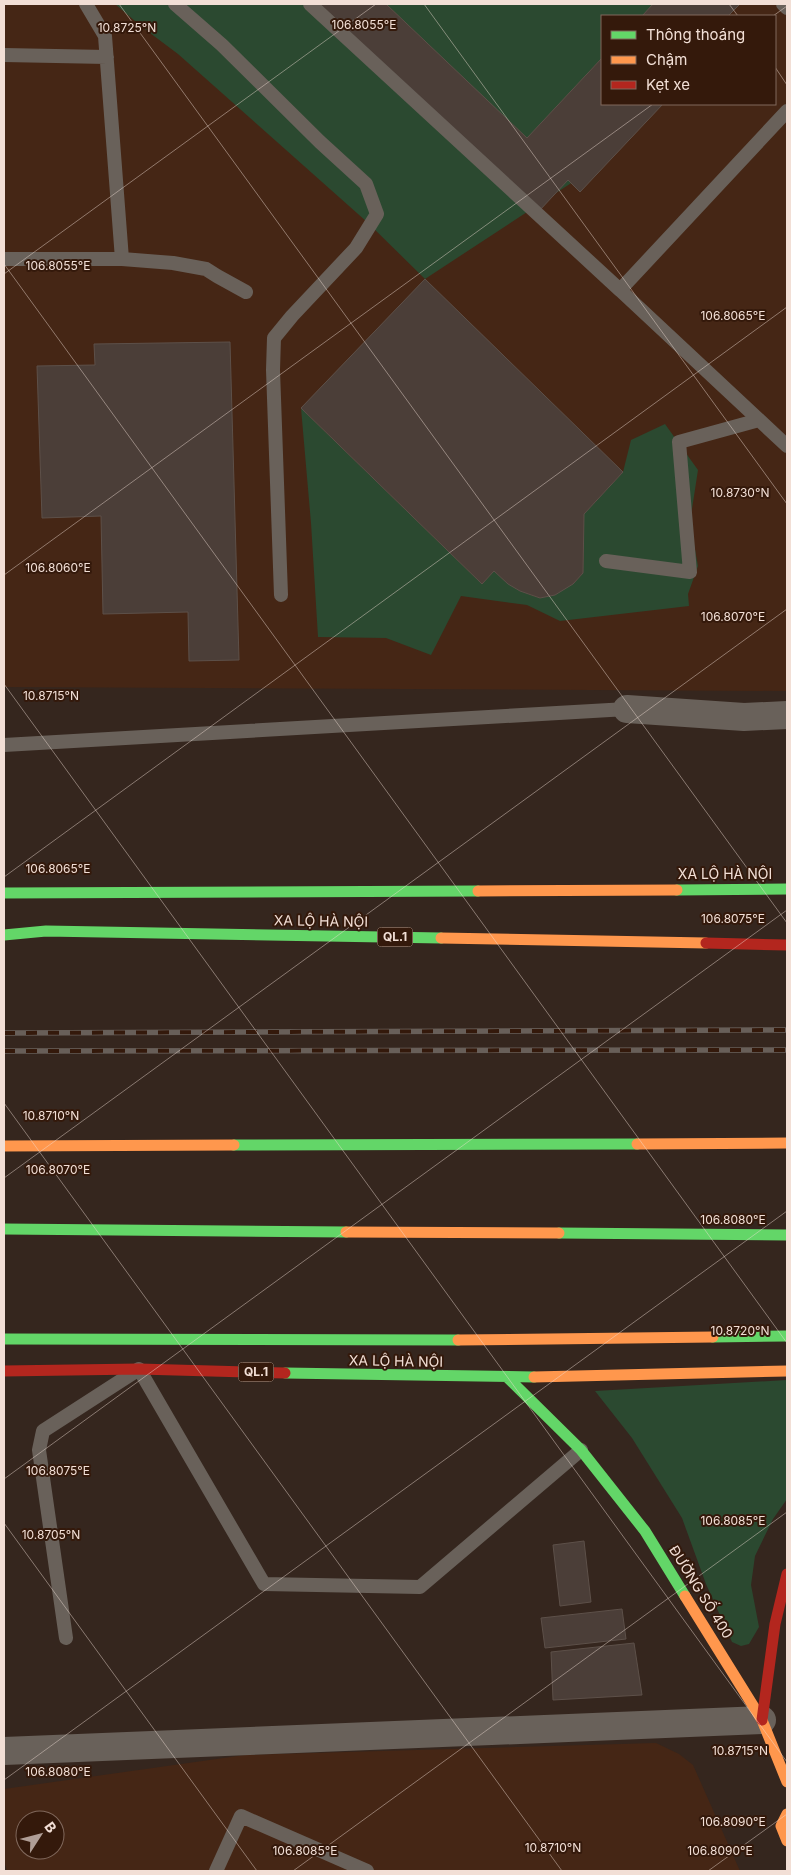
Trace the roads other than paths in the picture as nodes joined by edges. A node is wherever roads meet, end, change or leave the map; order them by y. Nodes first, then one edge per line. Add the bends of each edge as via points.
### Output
1 (86, 4) edge
2 (175, 4) edge
3 (310, 4) edge
4 (783, 4) edge
5 (787, 8) edge
6 (4, 55) edge
7 (107, 57) junction
8 (787, 111) edge
9 (4, 259) edge
10 (122, 259) junction
11 (620, 290) junction
12 (246, 292) dead end
13 (759, 420) junction
14 (787, 446) edge
15 (606, 561) dead end
16 (281, 596) dead end
17 (627, 710) joint
18 (787, 715) edge
19 (4, 745) edge
20 (787, 889) edge
21 (4, 893) edge
22 (4, 935) edge
23 (787, 945) edge
24 (787, 1144) edge
25 (4, 1146) edge
26 (4, 1229) edge
27 (787, 1235) edge
28 (787, 1336) edge
29 (4, 1339) edge
30 (483, 1340) junction
31 (138, 1369) junction
32 (4, 1371) edge
33 (787, 1371) edge
34 (508, 1378) junction
35 (582, 1450) junction
36 (787, 1574) edge
37 (781, 1624) edge
38 (66, 1638) dead end
39 (762, 1720) junction
40 (4, 1751) edge
41 (787, 1782) edge
42 (787, 1814) edge
43 (787, 1841) edge
44 (216, 1871) edge
45 (366, 1871) edge

1 - 7 lane via 105,36
2 - 16 lane via 366,184 377,214 356,248 274,338
3 - 11 lane
4 - 5 lane
6 - 7 lane
7 - 10 lane
8 - 11 lane
9 - 10 lane
10 - 12 lane via 206,269
11 - 13 lane
13 - 14 lane
13 - 15 lane via 679,442 690,572
17 - 18 street via 744,717
17 - 19 lane
20 - 21 main road, XA LỘ HÀ NỘI
22 - 23 main road, XA LỘ HÀ NỘI / QL.1 via 46,930
24 - 25 main road
26 - 27 main road
28 - 30 main road, XA LỘ HÀ NỘI
29 - 30 main road, XA LỘ HÀ NỘI
30 - 34 main road, ĐƯỜNG SỐ 400
31 - 32 main road, XA LỘ HÀ NỘI / QL.1
31 - 34 main road, XA LỘ HÀ NỘI / QL.1
31 - 35 lane via 264,1584 420,1587
31 - 38 lane via 42,1431 40,1450
33 - 34 main road, XA LỘ HÀ NỘI / QL.1
34 - 35 main road, ĐƯỜNG SỐ 400
35 - 39 main road, ĐƯỜNG SỐ 400 via 645,1531
36 - 37 main road
37 - 39 main road
39 - 40 street
39 - 41 main road, ĐƯỜNG SỐ 400
42 - 43 main road via 781,1826
44 - 45 lane via 241,1816

